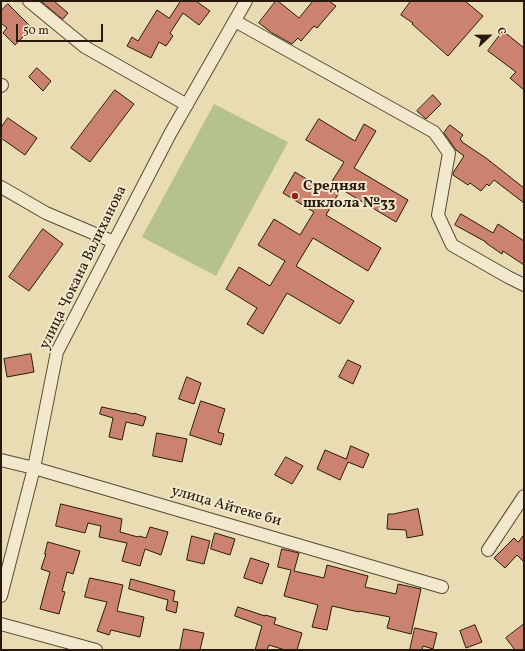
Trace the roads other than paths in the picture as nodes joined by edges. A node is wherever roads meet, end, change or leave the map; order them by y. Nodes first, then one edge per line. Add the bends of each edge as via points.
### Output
1 (29, 1) edge
2 (246, 1) edge
3 (235, 21) junction
4 (187, 105) junction
5 (1, 187) edge
6 (114, 242) junction
7 (524, 285) edge
8 (1, 460) edge
9 (34, 468) junction
10 (524, 496) edge
11 (488, 550) dead end
12 (442, 587) dead end
13 (1, 596) edge
14 (1, 624) edge
15 (96, 650) edge

1 - 4 street via 85,47
2 - 3 street, улица Чокана Валиханова
3 - 4 street, улица Чокана Валиханова
3 - 7 street via 434,132 450,153 438,215 452,245
4 - 6 street, улица Чокана Валиханова
5 - 6 street via 46,213
6 - 9 street, улица Чокана Валиханова via 57,352
8 - 9 street, улица Айтеке би
9 - 12 street, улица Айтеке би
9 - 13 street, улица Чокана Валиханова
10 - 11 street
14 - 15 street

